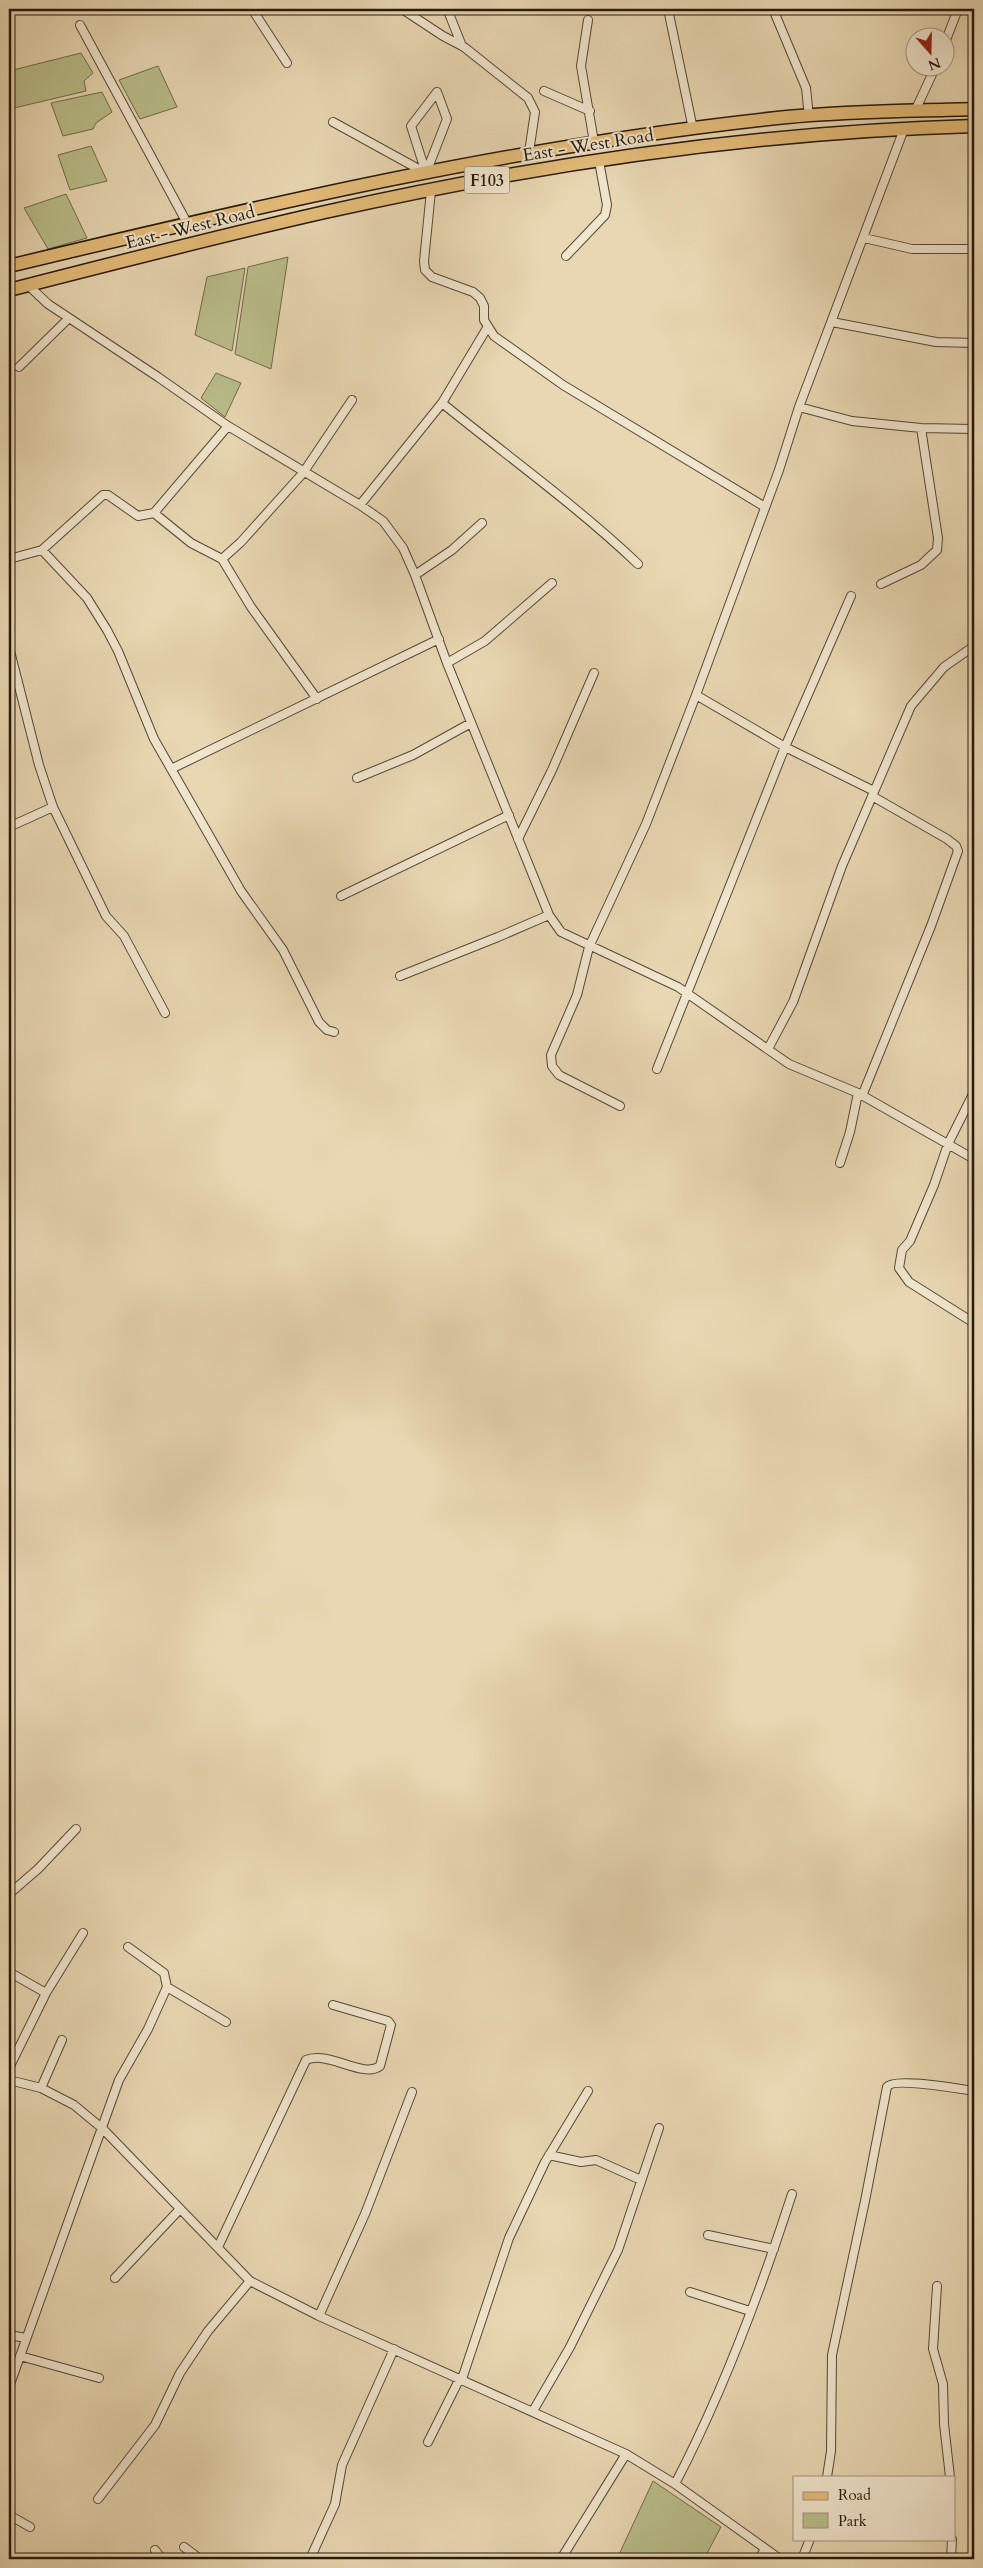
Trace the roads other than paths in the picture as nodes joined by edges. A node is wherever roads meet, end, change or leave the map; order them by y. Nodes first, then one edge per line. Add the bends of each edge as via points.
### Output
1 (252, 9) edge
2 (402, 9) edge
3 (451, 9) edge
4 (668, 9) edge
5 (773, 9) edge
6 (958, 9) edge
7 (588, 20) dead end
8 (80, 25) dead end
9 (951, 28) edge
10 (462, 46) junction
11 (286, 63) dead end
12 (931, 78) edge
13 (544, 91) dead end
14 (974, 109) edge
15 (916, 111) junction
16 (590, 112) junction
17 (809, 117) junction
18 (333, 122) dead end
19 (974, 126) edge
20 (693, 129) junction
21 (904, 129) junction
22 (594, 142) junction
23 (529, 152) junction
24 (599, 161) junction
25 (426, 173) junction
26 (431, 191) junction
27 (188, 223) junction
28 (864, 238) junction
29 (974, 249) edge
30 (566, 256) dead end
31 (9, 266) edge
32 (28, 285) junction
33 (9, 290) edge
34 (69, 318) junction
35 (832, 322) junction
36 (487, 328) junction
37 (974, 342) edge
38 (20, 367) dead end
39 (352, 400) dead end
40 (442, 402) junction
41 (799, 408) junction
42 (228, 426) junction
43 (921, 428) junction
44 (974, 429) edge
45 (303, 473) junction
46 (360, 505) junction
47 (765, 507) junction
48 (154, 513) junction
49 (482, 523) dead end
50 (42, 550) junction
51 (9, 559) edge
52 (222, 560) junction
53 (638, 564) dead end
54 (415, 575) junction
55 (552, 583) dead end
56 (881, 584) dead end
57 (851, 596) dead end
58 (439, 640) junction
59 (974, 646) edge
60 (9, 647) edge
61 (447, 663) junction
62 (594, 673) dead end
63 (696, 694) junction
64 (317, 699) junction
65 (471, 723) junction
66 (784, 747) junction
67 (171, 769) junction
68 (357, 778) dead end
69 (873, 794) junction
70 (53, 807) junction
71 (509, 815) junction
72 (9, 827) edge
73 (518, 839) junction
74 (342, 896) dead end
75 (549, 915) junction
76 (590, 946) junction
77 (400, 976) dead end
78 (688, 994) junction
79 (165, 1013) dead end
80 (334, 1032) dead end
81 (768, 1049) junction
82 (657, 1069) dead end
83 (974, 1092) edge
84 (860, 1095) junction
85 (620, 1106) dead end
86 (948, 1144) junction
87 (974, 1159) edge
88 (840, 1163) dead end
89 (974, 1323) edge
90 (76, 1829) dead end
91 (9, 1894) edge
92 (83, 1933) dead end
93 (128, 1948) dead end
94 (9, 1972) edge
95 (167, 1987) junction
96 (46, 1993) junction
97 (333, 2005) dead end
98 (226, 2022) dead end
99 (62, 2040) dead end
100 (9, 2068) edge
101 (9, 2080) edge
102 (41, 2088) junction
103 (588, 2091) dead end
104 (974, 2091) edge
105 (412, 2092) dead end
106 (659, 2128) dead end
107 (103, 2129) junction
108 (549, 2154) junction
109 (641, 2180) junction
110 (792, 2194) dead end
111 (180, 2208) junction
112 (708, 2235) dead end
113 (218, 2247) junction
114 (774, 2249) junction
115 (115, 2278) dead end
116 (250, 2281) junction
117 (937, 2286) dead end
118 (690, 2292) dead end
119 (750, 2311) junction
120 (319, 2316) junction
121 (9, 2335) edge
122 (26, 2338) junction
123 (394, 2349) junction
124 (20, 2356) junction
125 (99, 2378) dead end
126 (461, 2379) junction
127 (9, 2387) edge
128 (533, 2411) junction
129 (428, 2442) dead end
130 (626, 2454) junction
131 (827, 2476) edge
132 (950, 2476) edge
133 (675, 2484) junction
134 (98, 2499) dead end
135 (9, 2515) edge
136 (30, 2527) dead end
137 (810, 2540) edge
138 (952, 2540) edge
139 (184, 2547) dead end
140 (765, 2549) junction
141 (155, 2550) dead end
142 (162, 2559) edge
143 (200, 2559) edge
144 (310, 2559) edge
145 (561, 2559) edge
146 (759, 2559) edge
147 (780, 2559) edge
148 (802, 2559) edge
149 (951, 2559) edge

1 - 11 street
2 - 10 street
3 - 10 street via 448,11
4 - 20 street
5 - 17 street via 806,88
6 - 9 street
7 - 16 street via 581,66
8 - 27 street
10 - 23 street via 534,106 535,122
12 - 15 street
13 - 16 street
14 - 15 main road, East - West Road / F103
15 - 17 main road, East - West Road / F103
16 - 22 street
17 - 20 main road, East - West Road / F103
18 - 25 street
19 - 21 main road, East - West Road / F103
20 - 22 main road, East - West Road / F103
21 - 24 main road, East - West Road / F103 via 796,135
21 - 28 street
22 - 23 main road, East - West Road / F103
23 - 25 main road, East - West Road / F103
24 - 26 main road, East - West Road / F103
24 - 30 street via 607,204 605,215
25 - 25 street via 447,118 436,92 411,126
25 - 27 main road, East - West Road / F103
26 - 32 main road, East - West Road / F103 via 308,216
26 - 36 street via 425,270 480,298
27 - 31 main road, East - West Road / F103
28 - 29 street via 912,250
28 - 35 street
32 - 33 main road, East - West Road / F103
32 - 34 street
34 - 38 street
34 - 42 street
35 - 37 street via 936,342
35 - 41 street
36 - 40 street
36 - 47 street via 562,385
39 - 45 street
40 - 46 street
40 - 53 street via 602,530
41 - 43 street via 852,421
41 - 47 street
42 - 45 street
42 - 48 street
43 - 44 street
43 - 56 street via 938,538 937,550 921,565
45 - 46 street
45 - 52 street
46 - 54 street via 383,521 403,548
47 - 63 street
48 - 50 street via 138,516 108,495 103,495
48 - 52 street via 191,543
49 - 54 street via 452,550
50 - 51 street
50 - 67 street via 87,598 107,630 154,739
52 - 64 street via 251,607
54 - 58 street
55 - 61 street via 485,642
57 - 66 street
58 - 61 street
58 - 64 street
59 - 69 street via 944,667 911,706
60 - 70 street via 38,765
61 - 65 street
62 - 73 street
63 - 66 street
63 - 76 street via 646,824
64 - 67 street
65 - 68 street via 413,755
65 - 71 street
66 - 69 street
66 - 78 street
67 - 80 street via 241,891 283,950 319,1022
69 - 81 street via 842,866 793,1002
69 - 84 street via 947,839 958,851 931,926
70 - 72 street
70 - 79 street via 106,916 124,936
71 - 73 street
71 - 74 street
73 - 75 street
75 - 76 street via 562,932
75 - 77 street
76 - 78 street
76 - 85 street via 577,995 551,1055 552,1066 559,1075
78 - 81 street
78 - 82 street
81 - 84 street via 789,1064
83 - 86 street
84 - 86 street
84 - 88 street
86 - 87 street
86 - 89 street via 910,1241 902,1250 899,1268 909,1282
90 - 91 street
92 - 96 street
93 - 95 street via 164,1973
94 - 96 street
95 - 98 street
95 - 107 street via 119,2080
96 - 100 street
97 - 113 street via 388,2021 391,2025 380,2066 372,2070 318,2057 306,2060
99 - 102 street
101 - 102 street
102 - 107 street via 74,2105
103 - 108 street
104 - 131 street via 906,2083 894,2083 887,2088 832,2355 831,2450
105 - 120 street via 365,2214
106 - 109 street
107 - 111 street
107 - 122 street
108 - 109 street via 581,2162 596,2160
108 - 126 street via 509,2238
109 - 128 street via 606,2276
110 - 114 street
111 - 113 street
111 - 115 street
112 - 114 street
113 - 116 street
114 - 119 street
116 - 120 street
116 - 134 street via 208,2330 180,2373 155,2425
117 - 132 street via 933,2349 943,2384
118 - 119 street
119 - 133 street via 702,2431
120 - 123 street
121 - 122 street
122 - 124 street
123 - 126 street
123 - 144 street via 342,2465 335,2504
124 - 125 street
124 - 127 street
126 - 128 street
126 - 129 street
128 - 130 street
130 - 133 street
130 - 145 street
133 - 140 street
135 - 136 street
137 - 148 street
138 - 149 street
139 - 143 street
140 - 146 street
140 - 147 street
141 - 142 street

